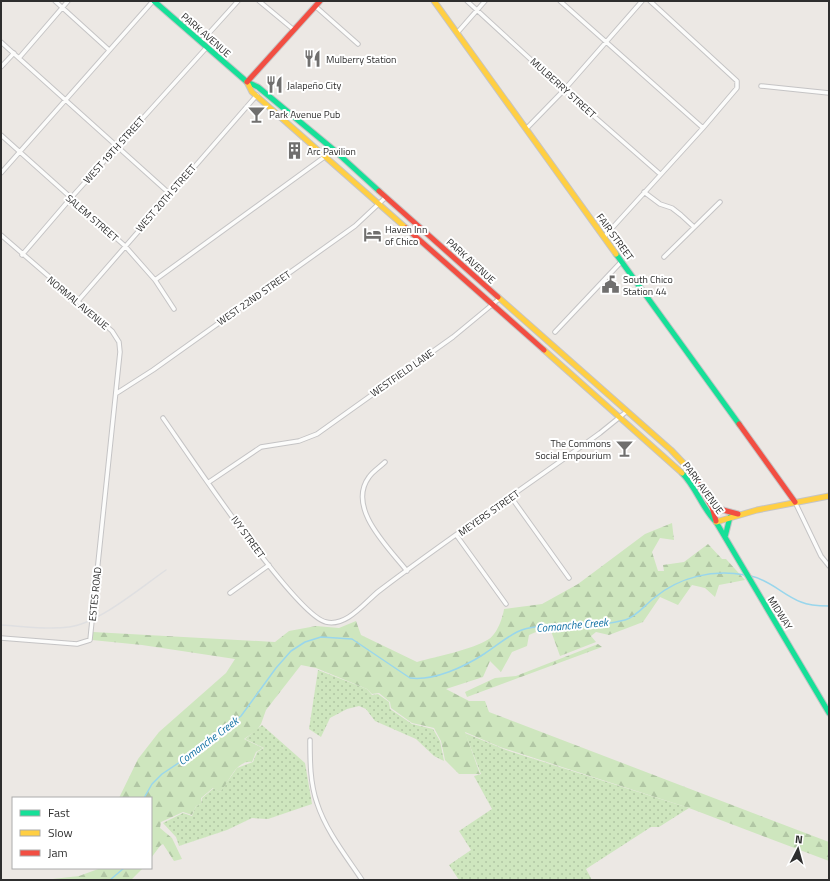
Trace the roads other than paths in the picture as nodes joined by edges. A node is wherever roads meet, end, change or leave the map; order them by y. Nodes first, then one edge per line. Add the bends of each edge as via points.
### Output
1 (55, 1) edge
2 (68, 1) edge
3 (153, 1) edge
4 (238, 1) edge
5 (259, 1) edge
6 (320, 1) edge
7 (434, 1) edge
8 (467, 1) edge
9 (485, 1) edge
10 (560, 1) edge
11 (642, 1) edge
12 (650, 1) edge
13 (315, 6) junction
14 (62, 7) junction
15 (478, 10) junction
16 (294, 30) junction
17 (456, 33) junction
18 (1, 42) edge
19 (201, 42) junction
20 (606, 43) junction
21 (358, 44) dead end
22 (207, 47) junction
23 (109, 50) junction
24 (14, 53) junction
25 (19, 58) junction
26 (1, 67) edge
27 (247, 82) junction
28 (761, 86) dead end
29 (564, 90) junction
30 (829, 93) edge
31 (257, 95) junction
32 (66, 101) junction
33 (527, 128) junction
34 (703, 128) junction
35 (1, 135) edge
36 (118, 146) junction
37 (334, 150) junction
38 (20, 153) junction
39 (327, 156) junction
40 (1, 173) edge
41 (660, 174) junction
42 (644, 192) junction
43 (170, 194) junction
44 (386, 197) junction
45 (70, 199) junction
46 (720, 202) dead end
47 (380, 204) junction
48 (694, 227) junction
49 (1, 235) edge
50 (604, 237) junction
51 (125, 246) junction
52 (22, 255) junction
53 (664, 257) dead end
54 (622, 261) junction
55 (155, 280) junction
56 (499, 299) junction
57 (77, 302) junction
58 (493, 305) junction
59 (174, 309) dead end
60 (555, 332) dead end
61 (117, 393) junction
62 (626, 412) junction
63 (163, 418) dead end
64 (620, 418) junction
65 (110, 459) joint
66 (385, 462) dead end
67 (209, 482) junction
68 (829, 496) edge
69 (511, 497) junction
70 (795, 502) junction
71 (712, 507) junction
72 (740, 514) junction
73 (730, 517) junction
74 (716, 522) junction
75 (457, 536) junction
76 (725, 537) junction
77 (269, 565) junction
78 (829, 566) edge
79 (407, 571) junction
80 (569, 578) dead end
81 (230, 593) dead end
82 (506, 604) dead end
83 (353, 614) joint
84 (1, 638) edge
85 (829, 713) edge
86 (310, 740) dead end
87 (362, 880) edge

1 - 14 street
2 - 14 street
3 - 19 main road, PARK AVENUE
3 - 23 street
4 - 19 street
5 - 16 street
6 - 13 main road
7 - 17 main road, FAIR STREET
8 - 15 street, MULBERRY STREET
9 - 15 street
10 - 20 street
11 - 20 street
12 - 34 street via 736,81 735,91
13 - 16 main road
13 - 21 street
14 - 23 street
14 - 25 street
15 - 17 street
15 - 29 street, MULBERRY STREET
16 - 27 main road
17 - 33 main road, FAIR STREET
18 - 24 street
19 - 22 main road, PARK AVENUE
20 - 29 street
20 - 34 street
22 - 27 main road, PARK AVENUE
22 - 36 street, WEST 19TH STREET
23 - 32 street
24 - 25 street
24 - 26 street
25 - 32 street
27 - 31 main road, PARK AVENUE
27 - 37 main road, PARK AVENUE via 258,87
28 - 30 street
29 - 33 street
29 - 41 street, MULBERRY STREET
31 - 39 main road, PARK AVENUE
31 - 43 street, WEST 20TH STREET
32 - 36 street
32 - 38 street
33 - 50 main road, FAIR STREET
34 - 41 street
35 - 38 street, SALEM STREET
36 - 43 street
36 - 45 street, WEST 19TH STREET
37 - 39 street
37 - 44 main road, PARK AVENUE
38 - 40 street
38 - 45 street, SALEM STREET
39 - 47 main road, PARK AVENUE
39 - 55 street
41 - 42 street
42 - 48 street
42 - 50 street
43 - 51 street, WEST 20TH STREET
44 - 47 street, WEST 22ND STREET
44 - 56 main road, PARK AVENUE
45 - 51 street, SALEM STREET
45 - 52 street, WEST 19TH STREET
46 - 48 street
47 - 58 main road, PARK AVENUE
47 - 61 street, WEST 22ND STREET via 340,237
48 - 53 street
49 - 52 street, NORMAL AVENUE
50 - 54 main road, FAIR STREET
51 - 55 street, SALEM STREET
51 - 57 street, WEST 20TH STREET
52 - 57 street, NORMAL AVENUE
54 - 60 street
54 - 70 main road, FAIR STREET
55 - 59 street, SALEM STREET
56 - 58 street, WESTFIELD LANE
56 - 62 main road, PARK AVENUE
57 - 61 street, NORMAL AVENUE via 112,331 119,342
58 - 64 main road, PARK AVENUE
58 - 67 street, WESTFIELD LANE via 453,337 317,434 299,441 261,447
61 - 65 street, NORMAL AVENUE
62 - 64 street, MEYERS STREET
62 - 71 main road, PARK AVENUE via 684,463
63 - 67 street, IVY STREET
64 - 69 street, MEYERS STREET
64 - 74 main road, PARK AVENUE via 688,479 708,514
65 - 84 street, ESTES ROAD via 90,640 77,644
66 - 79 street via 369,477 363,492 362,505 372,526
67 - 77 street, IVY STREET
68 - 70 main road
69 - 75 street, MEYERS STREET
69 - 80 street
70 - 72 main road
70 - 78 street, FAIR STREET via 821,556
71 - 72 main road
71 - 74 main road, PARK AVENUE
72 - 73 main road
73 - 74 main road
73 - 76 main road
74 - 76 main road, MIDWAY
75 - 79 street, MEYERS STREET
75 - 82 street
76 - 85 main road, MIDWAY
77 - 81 street
77 - 83 street, IVY STREET via 304,607 323,621 333,623
79 - 83 street, MEYERS STREET
86 - 87 street via 311,774 317,805

